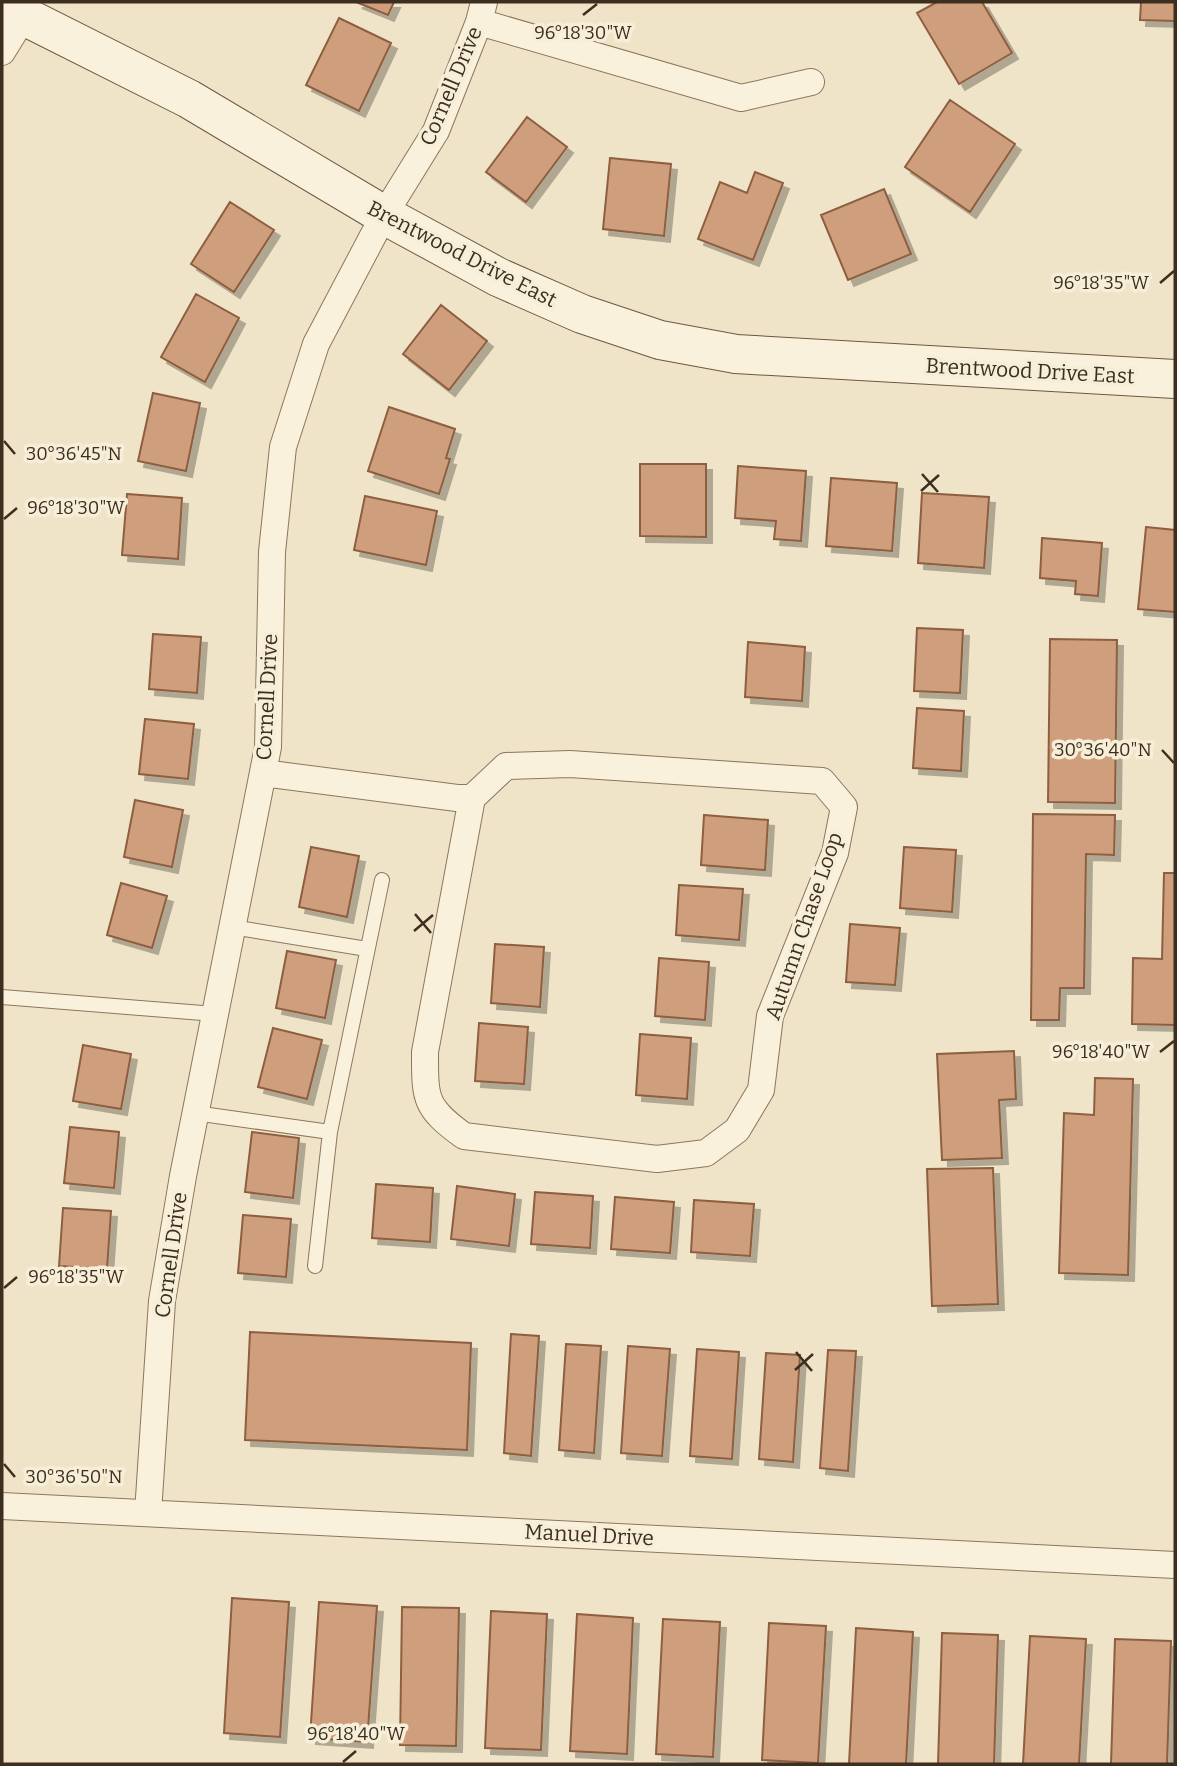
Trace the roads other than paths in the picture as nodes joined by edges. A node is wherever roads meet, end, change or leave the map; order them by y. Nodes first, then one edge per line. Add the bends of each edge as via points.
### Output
1 (13, 11) edge
2 (482, 12) edge
3 (2, 52) edge
4 (811, 82) dead end
5 (384, 215) junction
6 (1175, 379) edge
7 (263, 773) junction
8 (472, 798) junction
9 (382, 880) dead end
10 (232, 927) junction
11 (367, 949) junction
12 (2, 997) edge
13 (215, 1014) junction
14 (195, 1113) junction
15 (330, 1132) junction
16 (315, 1266) dead end
17 (2, 1506) edge
18 (148, 1513) junction
19 (1175, 1565) edge

1 - 3 street
1 - 5 street, Brentwood Drive East via 189,99
2 - 4 street via 741,98
2 - 5 street, Cornell Drive via 436,131
5 - 6 street, Brentwood Drive East via 498,277 582,314 697,348
5 - 7 street, Cornell Drive via 316,344 284,447 272,552 268,747
7 - 8 street
7 - 10 street, Cornell Drive
8 - 8 street, Autumn Chase Loop via 506,766 570,764 822,781 844,807 835,853 770,1016 761,1090 737,1130 706,1153 657,1159 464,1136 438,1118 425,1091 425,1052
9 - 11 lane
10 - 11 lane
10 - 13 street, Cornell Drive
11 - 15 lane
12 - 13 lane
13 - 14 street, Cornell Drive
14 - 15 lane
14 - 18 street, Cornell Drive via 162,1301
15 - 16 lane
17 - 18 street, Manuel Drive
18 - 19 street, Manuel Drive

